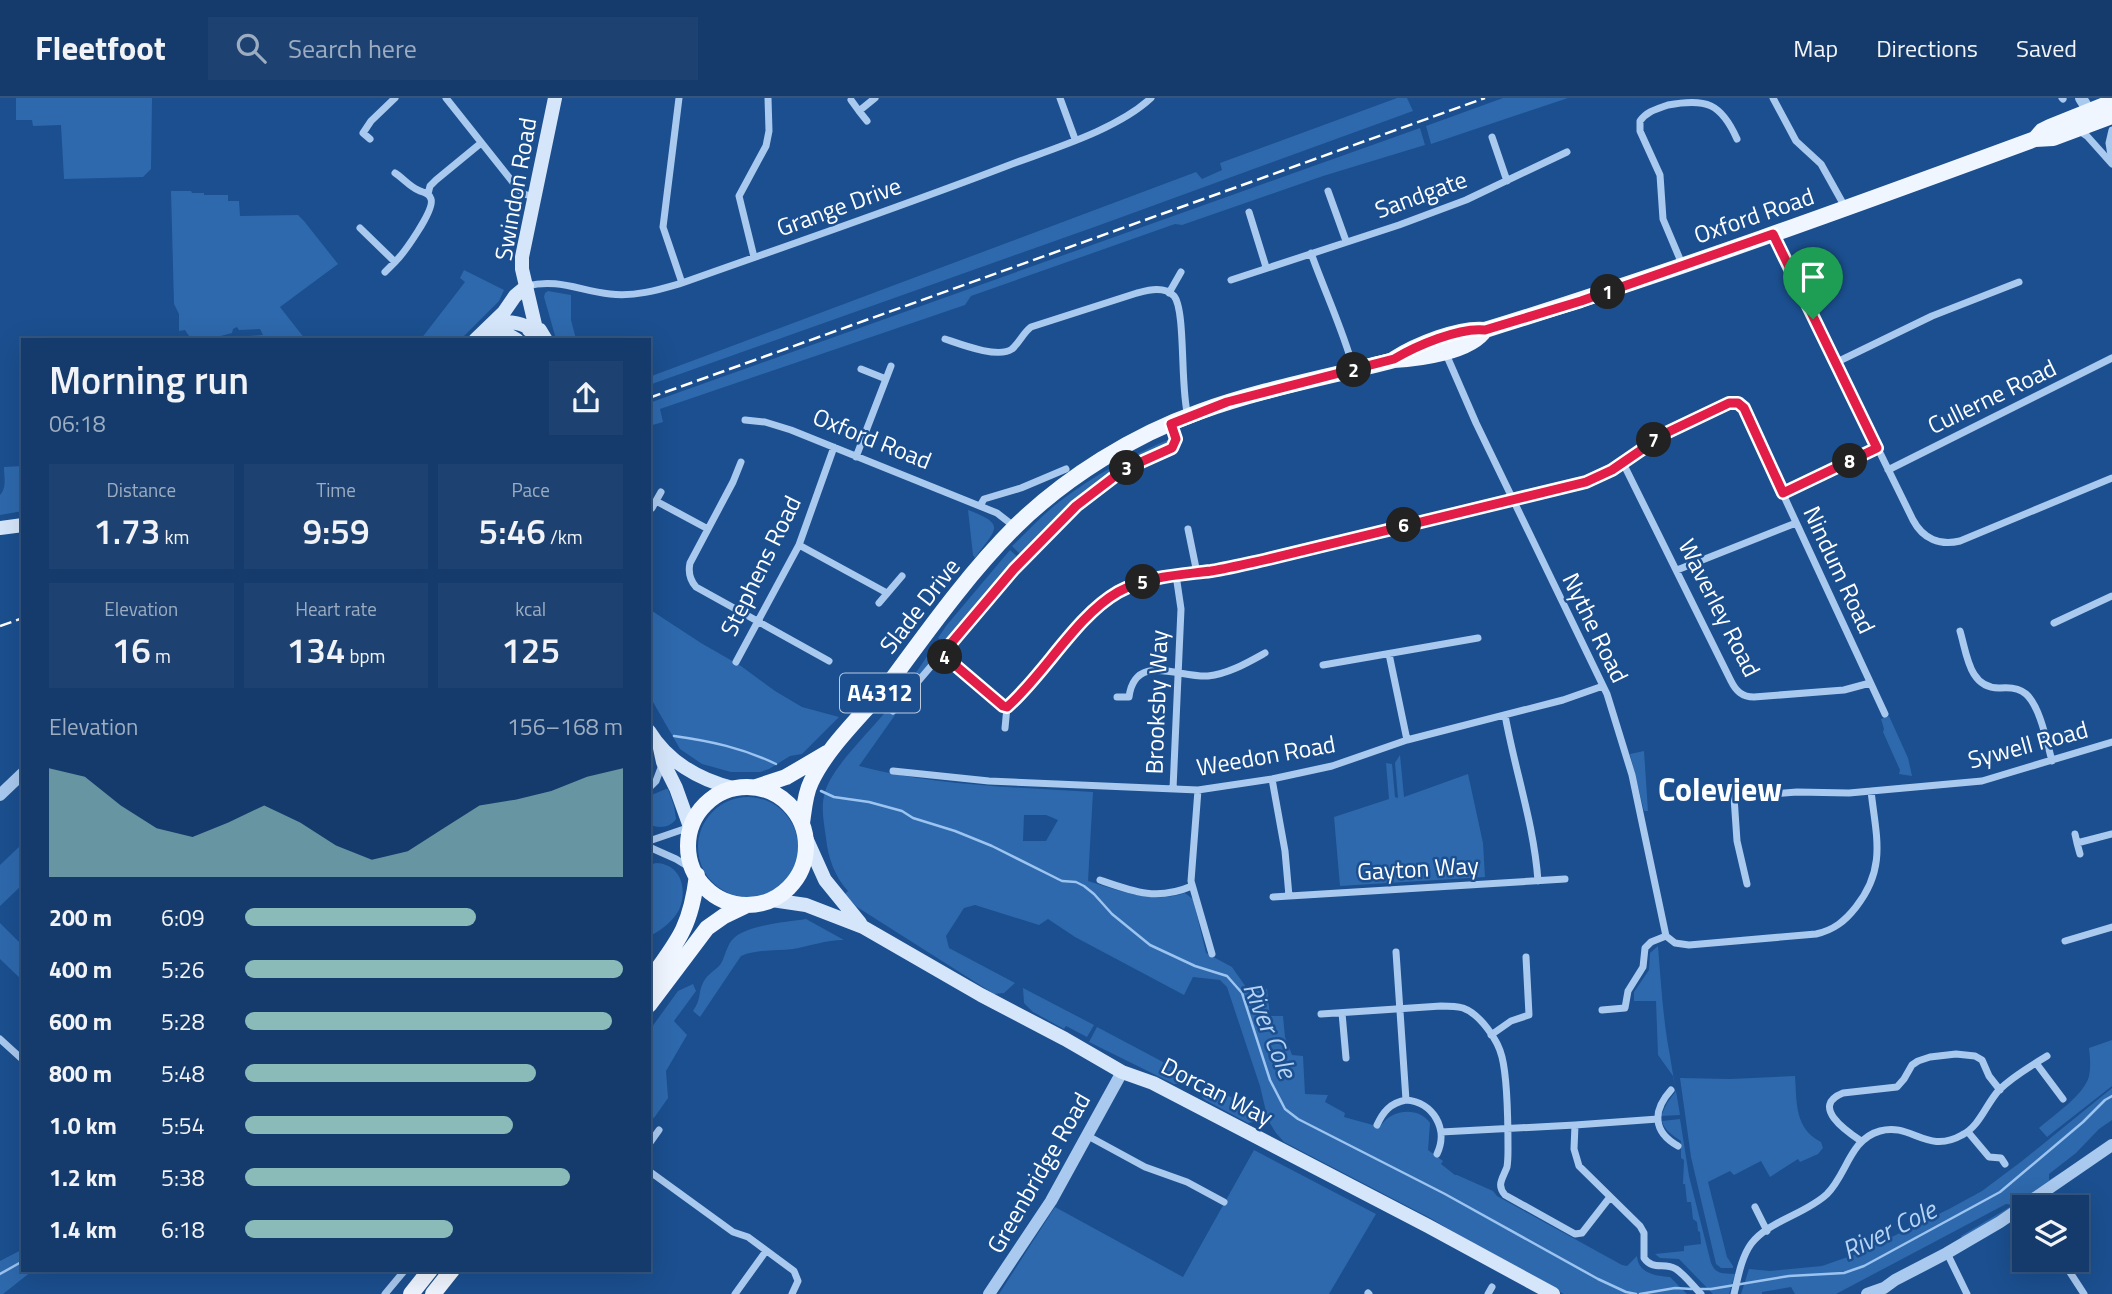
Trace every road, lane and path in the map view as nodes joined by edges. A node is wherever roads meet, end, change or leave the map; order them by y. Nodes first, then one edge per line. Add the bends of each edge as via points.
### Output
1 (395, 98) edge
2 (446, 98) edge
3 (555, 98) edge
4 (679, 98) edge
5 (768, 98) edge
6 (875, 98) edge
7 (1060, 98) edge
8 (1151, 98) edge
9 (1773, 98) edge
10 (851, 100) dead end
11 (2099, 107) edge
12 (859, 111) junction
13 (867, 121) dead end
14 (2077, 130) junction
15 (2112, 130) edge
16 (1492, 136) dead end
17 (370, 139) dead end
18 (1075, 139) junction
19 (1737, 139) dead end
20 (2035, 139) junction
21 (481, 143) junction
22 (1567, 152) dead end
23 (2112, 163) edge
24 (395, 173) dead end
25 (1507, 181) junction
26 (1328, 191) dead end
27 (428, 194) junction
28 (534, 197) junction
29 (1846, 209) junction
30 (1249, 212) dead end
31 (360, 228) dead end
32 (1773, 234) junction
33 (1346, 241) junction
34 (1311, 253) junction
35 (754, 257) junction
36 (395, 262) junction
37 (1682, 265) junction
38 (1266, 267) junction
39 (385, 272) dead end
40 (1181, 272) dead end
41 (1231, 280) dead end
42 (2019, 282) dead end
43 (681, 283) junction
44 (527, 286) junction
45 (1169, 293) junction
46 (483, 333) edge
47 (530, 335) edge
48 (945, 339) dead end
49 (1443, 345) junction
50 (2112, 358) edge
51 (1835, 363) junction
52 (891, 366) dead end
53 (861, 369) dead end
54 (1354, 370) junction
55 (886, 379) junction
56 (1188, 416) junction
57 (745, 420) dead end
58 (1171, 424) junction
59 (834, 447) junction
60 (1877, 448) junction
61 (856, 457) junction
62 (741, 462) dead end
63 (1623, 463) junction
64 (1066, 469) dead end
65 (1888, 470) junction
66 (2112, 478) edge
67 (661, 492) dead end
68 (1783, 493) junction
69 (1050, 496) joint
70 (1512, 499) junction
71 (980, 506) junction
72 (1796, 523) junction
73 (21, 525) edge
74 (1016, 527) junction
75 (0, 528) edge
76 (708, 529) junction
77 (1188, 529) dead end
78 (799, 545) junction
79 (1677, 570) junction
80 (1197, 573) junction
81 (1176, 575) junction
82 (902, 576) dead end
83 (887, 593) junction
84 (2111, 599) edge
85 (879, 603) dead end
86 (758, 621) junction
87 (2054, 623) dead end
88 (1960, 631) dead end
89 (1478, 639) dead end
90 (1265, 653) dead end
91 (1389, 653) junction
92 (942, 654) junction
93 (829, 661) dead end
94 (736, 662) dead end
95 (1323, 665) dead end
96 (1178, 673) junction
97 (1870, 683) junction
98 (1603, 686) junction
99 (1117, 697) dead end
100 (1007, 707) junction
101 (893, 710) dead end
102 (1885, 714) dead end
103 (1505, 715) junction
104 (1005, 728) dead end
105 (651, 735) edge
106 (1406, 740) junction
107 (2112, 742) edge
108 (832, 750) junction
109 (662, 755) junction
110 (2052, 761) junction
111 (926, 765) dead end
112 (893, 771) dead end
113 (21, 775) edge
114 (925, 775) junction
115 (1272, 779) junction
116 (1733, 785) dead end
117 (651, 786) edge
118 (733, 788) junction
119 (754, 788) junction
120 (1173, 789) junction
121 (1198, 790) junction
122 (1871, 791) junction
123 (0, 795) edge
124 (1734, 797) junction
125 (802, 823) junction
126 (690, 827) junction
127 (2075, 834) dead end
128 (2112, 834) edge
129 (651, 840) edge
130 (807, 840) junction
131 (2077, 843) junction
132 (651, 848) edge
133 (2080, 854) dead end
134 (696, 872) junction
135 (1565, 879) dead end
136 (1100, 880) dead end
137 (1538, 881) junction
138 (1747, 884) dead end
139 (1192, 887) junction
140 (1289, 896) junction
141 (1273, 897) dead end
142 (772, 900) junction
143 (747, 905) junction
144 (863, 927) junction
145 (2112, 927) edge
146 (1666, 936) junction
147 (2065, 941) dead end
148 (1396, 952) dead end
149 (1212, 954) dead end
150 (1525, 957) dead end
151 (651, 978) edge
152 (651, 1002) edge
153 (1398, 1009) junction
154 (1602, 1010) dead end
155 (1342, 1013) junction
156 (1321, 1014) dead end
157 (1491, 1035) junction
158 (0, 1039) edge
159 (2047, 1056) dead end
160 (21, 1058) edge
161 (1346, 1058) dead end
162 (2036, 1063) junction
163 (1122, 1072) junction
164 (1671, 1090) dead end
165 (2000, 1090) junction
166 (2063, 1099) dead end
167 (1406, 1100) junction
168 (1658, 1119) junction
169 (1377, 1125) dead end
170 (1575, 1125) junction
171 (1508, 1128) junction
172 (659, 1130) dead end
173 (1441, 1132) junction
174 (1968, 1132) junction
175 (1087, 1136) junction
176 (651, 1141) edge
177 (1861, 1141) junction
178 (2112, 1145) edge
179 (1678, 1146) dead end
180 (1437, 1154) dead end
181 (2005, 1164) dead end
182 (651, 1172) edge
183 (2043, 1195) edge
184 (1609, 1197) junction
185 (1224, 1202) dead end
186 (1755, 1207) dead end
187 (2012, 1215) edge
188 (1767, 1231) junction
189 (766, 1251) junction
190 (1947, 1253) junction
191 (403, 1272) edge
192 (428, 1272) edge
193 (450, 1272) edge
194 (2070, 1272) edge
195 (1885, 1291) edge
196 (385, 1294) edge
197 (411, 1294) edge
198 (433, 1294) edge
199 (735, 1294) edge
200 (792, 1294) edge
201 (989, 1294) edge
202 (1553, 1294) edge
203 (1701, 1294) edge
204 (1734, 1294) edge
205 (1867, 1294) edge
206 (1966, 1294) edge
207 (2084, 1294) edge

1 - 17 street via 363,133
2 - 21 street
3 - 28 main road, Swindon Road
4 - 43 street via 663,227
5 - 35 street via 766,146 739,196
6 - 12 street
7 - 18 street
8 - 18 street, Grange Drive via 1125,118
9 - 29 street via 1796,141 1821,164
10 - 12 street
11 - 14 main road, A4312
11 - 20 main road, Oxford Road / A4312 via 2042,131
12 - 13 street
14 - 20 main road, Oxford Road / A4312
14 - 23 street
15 - 23 street
16 - 25 street
18 - 35 street, Grange Drive
19 - 37 street via 1723,114 1703,100 1670,104 1647,113 1640,121 1660,175 1663,219
20 - 29 main road, Oxford Road / A4312
21 - 27 street via 436,180
21 - 28 street via 519,190
22 - 25 street, Sandgate
24 - 27 street
25 - 33 street, Sandgate via 1399,225
26 - 33 street
27 - 36 street via 431,210
28 - 44 main road, Swindon Road via 522,257
29 - 32 main road, Oxford Road / A4312
30 - 38 street
31 - 36 street
32 - 37 main road, Oxford Road / A4312
32 - 51 street
33 - 34 street, Sandgate
34 - 38 street, Sandgate
34 - 54 street
35 - 43 street, Grange Drive
36 - 39 street
37 - 49 main road, Oxford Road / A4312 via 1581,301 1485,330 1465,331
38 - 41 street, Sandgate
40 - 45 street
42 - 51 street via 1944,311
43 - 44 street, Grange Drive via 630,295 554,283
44 - 46 main road
44 - 47 main road, Swindon Road
45 - 48 street via 1137,293 1031,327 1012,349 1002,352
45 - 56 street via 1179,307
46 - 47 main road via 511,322 523,325
49 - 54 main road, Oxford Road / A4312 via 1413,347 1394,359
49 - 70 street, Nythe Road
50 - 65 street, Cullerne Road
51 - 60 street
52 - 55 street
53 - 55 street
54 - 56 main road, Oxford Road / A4312
55 - 61 street
56 - 58 main road, Oxford Road / A4312
57 - 59 street, Oxford Road via 777,425
58 - 69 main road, Oxford Road / A4312 via 1098,463
58 - 92 street, Slade Drive via 1176,439 1172,448 1123,470 1076,506 1014,569
59 - 61 street, Oxford Road
59 - 78 street, Stephens Road
60 - 65 street
60 - 68 street
61 - 71 street, Oxford Road
62 - 76 street
63 - 68 street, Nindum Road via 1666,433 1738,403
63 - 70 street, Nindum Road via 1586,482
63 - 79 street, Waverley Road
64 - 71 street via 984,499
65 - 66 street via 1916,526 1942,543 1953,543
67 - 76 street via 654,504
68 - 72 street, Nindum Road
69 - 74 main road, Slade Drive / A4312
70 - 80 street, Nindum Road
70 - 98 street, Nythe Road
71 - 74 street, Oxford Road
72 - 79 street
72 - 97 street, Nindum Road
73 - 75 main road
74 - 108 main road, Slade Drive / A4312
76 - 86 street via 690,563 691,580
77 - 80 street
78 - 83 street
78 - 86 street, Stephens Road
79 - 97 street, Waverley Road via 1742,694 1844,690
80 - 81 street, Nindum Road
81 - 96 street, Brooksby Way via 1181,609
81 - 100 street, Nindum Road via 1139,583 1105,601
82 - 83 street
83 - 85 street
84 - 87 street
86 - 93 street
86 - 94 street, Stephens Road
88 - 110 street via 1976,679 1989,687 2014,688 2029,696
89 - 91 street
90 - 96 street via 1223,673
91 - 95 street
91 - 106 street
92 - 100 street
92 - 101 street, Slade Drive
96 - 99 street via 1146,672 1133,682 1129,697
96 - 120 street, Brooksby Way
97 - 102 street, Nindum Road
98 - 103 street, Weedon Road
98 - 146 street, Nythe Road via 1629,764
100 - 104 street
103 - 106 street, Weedon Road
103 - 137 street via 1533,834
105 - 109 main road
106 - 115 street, Weedon Road via 1332,766
107 - 110 street, Sywell Road
108 - 119 main road, Slade Drive / A4312 via 786,777
108 - 125 main road, Slade Drive / A4312 via 810,783
109 - 117 street
109 - 118 main road
109 - 126 main road
110 - 122 street, Sywell Road via 1982,781
111 - 114 street
112 - 114 street, Weedon Road
113 - 123 street
114 - 120 street, Weedon Road
115 - 121 street, Weedon Road
115 - 140 street
116 - 124 street
118 - 119 main road, A4312
118 - 126 main road via 707,801
119 - 125 main road, A4312 via 781,797
120 - 121 street, Weedon Road
121 - 139 street
122 - 124 street, Sywell Road
122 - 146 street via 1875,874 1842,923 1816,934 1692,944 1675,943
124 - 138 street via 1737,841
125 - 130 main road, A4312
126 - 129 street
126 - 134 main road
127 - 131 street
128 - 131 street
130 - 142 main road, A4312 via 806,859 798,877
130 - 144 main road, Dorcan Way via 825,880
131 - 133 street
132 - 134 street
134 - 143 main road via 717,896
134 - 151 main road via 686,925
135 - 137 street, Gayton Way
136 - 139 street via 1150,895
137 - 140 street, Gayton Way
139 - 149 street
140 - 141 street, Gayton Way
142 - 143 main road
142 - 144 main road, Dorcan Way via 806,905
143 - 152 main road via 707,928
144 - 163 main road, Dorcan Way
145 - 147 street
146 - 154 street via 1645,948 1643,967 1628,991 1625,1008
148 - 153 street
150 - 157 street via 1529,1015
153 - 155 street
153 - 157 street via 1462,1008 1474,1014
153 - 167 street
155 - 156 street
155 - 161 street
157 - 171 street via 1503,1058
158 - 160 street
159 - 162 street
162 - 165 street
162 - 166 street
163 - 175 street, Greenbridge Road
163 - 202 main road, Dorcan Way via 1162,1088
164 - 168 street via 1661,1103
165 - 174 street
165 - 177 street via 1975,1056 1918,1060 1897,1087 1843,1093 1832,1100 1834,1118
167 - 169 street via 1395,1102
167 - 173 street via 1431,1111
168 - 170 street
168 - 179 street via 1664,1135
170 - 171 street
170 - 184 street via 1576,1160
171 - 173 street
171 - 184 street via 1507,1163 1500,1186 1505,1195 1575,1234 1582,1233
172 - 176 street
173 - 180 street
174 - 177 street via 1937,1143 1887,1129
174 - 181 street via 1989,1157 2001,1158
175 - 185 street
175 - 201 street, Greenbridge Road via 1034,1230
177 - 188 street via 1827,1193
178 - 183 street
182 - 189 street
184 - 203 street via 1643,1230 1644,1258 1649,1264 1670,1266
186 - 188 street
187 - 190 street
188 - 204 street via 1749,1247
189 - 199 street
189 - 200 street via 797,1275
190 - 195 street via 1895,1280
190 - 206 street
191 - 196 street
192 - 197 main road
193 - 198 main road
194 - 207 street
195 - 205 street

